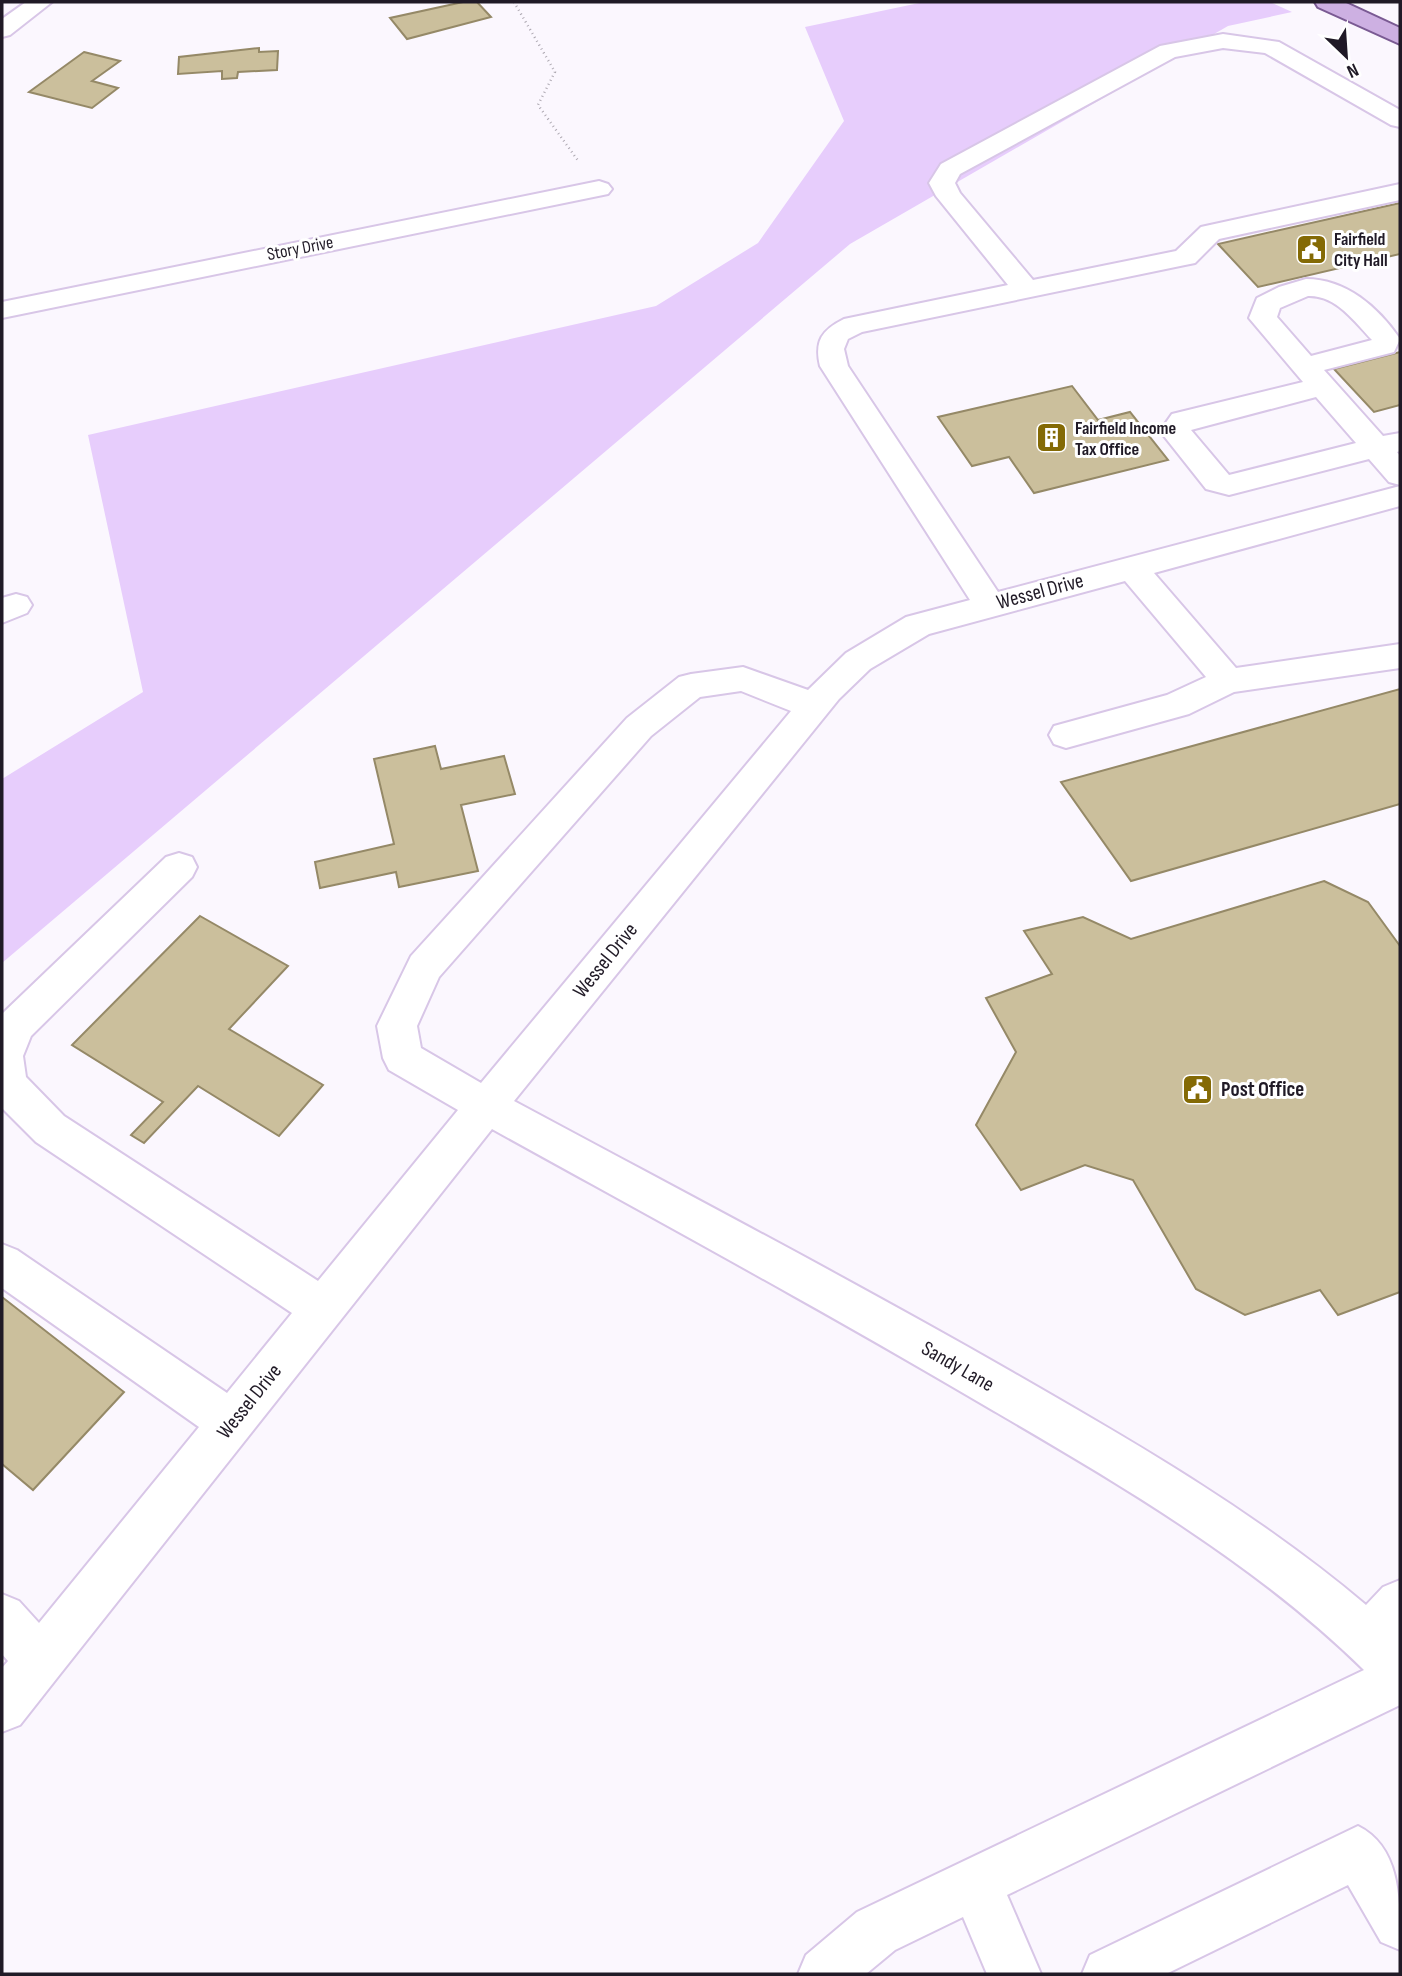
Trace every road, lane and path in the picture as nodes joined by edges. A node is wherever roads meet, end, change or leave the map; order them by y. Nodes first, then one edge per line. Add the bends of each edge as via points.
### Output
1 (41, 2) edge
2 (514, 2) edge
3 (1326, 2) edge
4 (2, 30) edge
5 (1400, 37) edge
6 (1400, 120) edge
7 (599, 189) joint
8 (1400, 192) edge
9 (1025, 288) junction
10 (2, 310) edge
11 (1388, 445) edge
12 (1400, 475) edge
13 (1400, 496) edge
14 (1131, 567) junction
15 (989, 604) junction
16 (1400, 656) edge
17 (1228, 681) junction
18 (814, 706) junction
19 (1066, 735) dead end
20 (179, 867) dead end
21 (485, 1108) junction
22 (2, 1264) edge
23 (323, 1309) junction
24 (232, 1423) junction
25 (1400, 1604) edge
26 (2, 1618) edge
27 (1384, 1655) edge
28 (40, 1661) junction
29 (1400, 1679) edge
30 (2, 1707) edge
31 (975, 1884) junction
32 (1400, 1923) edge
33 (825, 1974) edge
34 (1014, 1974) edge
35 (1109, 1974) edge

1 - 4 street
2 - 7 path via 555,72 538,105
3 - 5 main road
6 - 9 street via 1271,47 1223,41 1168,51 950,169 943,183 949,196
7 - 10 street, Story Drive
8 - 9 street via 1210,233 1185,257
9 - 15 street via 855,325 836,334 830,349 834,366
11 - 11 street via 1229,485 1217,482 1175,431 1182,421 1313,376
11 - 12 street
13 - 14 street, Wessel Drive
14 - 15 street, Wessel Drive
14 - 17 street
15 - 18 street, Wessel Drive via 918,625 884,644 858,661
16 - 17 street
17 - 19 street via 1177,705
18 - 21 street, Wessel Drive
18 - 21 street, Sandy Lane via 743,680 691,686 639,727 424,967 397,1026 403,1058
20 - 23 street via 18,1025 3,1055 4,1075 12,1095 50,1129
21 - 23 street, Wessel Drive
21 - 27 street, Sandy Lane via 786,1267 1115,1456 1284,1568
22 - 24 street
23 - 24 street, Wessel Drive
24 - 28 street, Wessel Drive
25 - 27 street
26 - 28 street
28 - 30 street, Wessel Drive
29 - 31 street
31 - 33 street via 876,1931
31 - 34 street
32 - 35 street via 1359,1852

